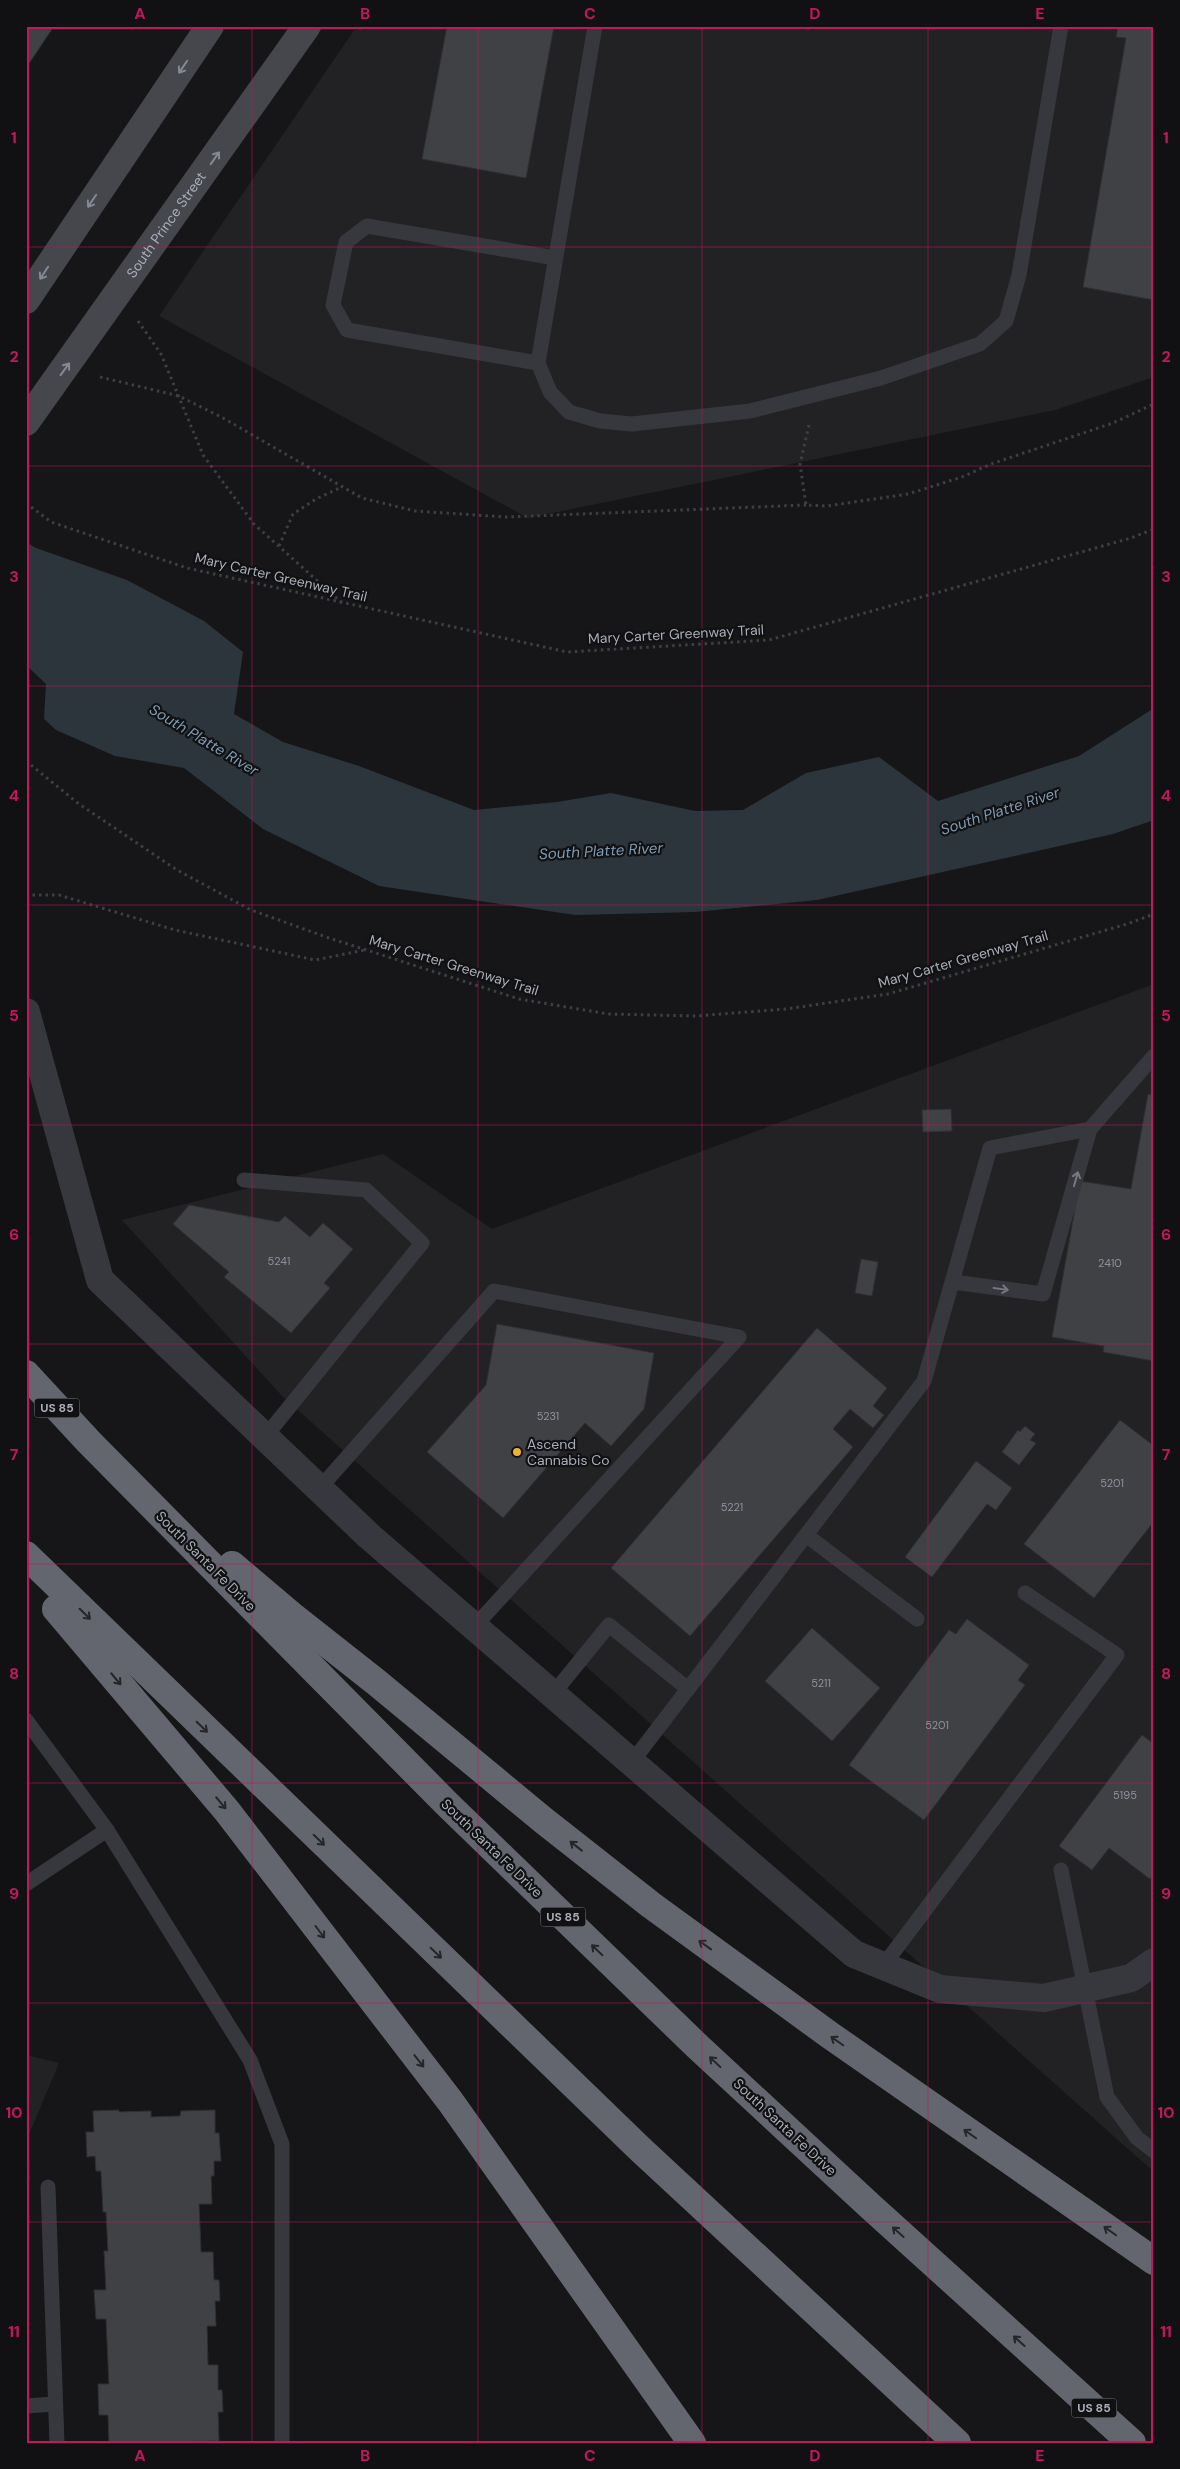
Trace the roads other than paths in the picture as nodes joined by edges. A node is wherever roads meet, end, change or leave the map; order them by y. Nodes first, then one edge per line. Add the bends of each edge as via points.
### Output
1 (210, 26) edge
2 (307, 26) edge
3 (595, 26) edge
4 (1061, 26) edge
5 (555, 258) junction
6 (26, 300) edge
7 (538, 363) junction
8 (31, 415) edge
9 (26, 1012) edge
10 (1154, 1056) edge
11 (1090, 1129) junction
12 (244, 1180) dead end
13 (953, 1282) junction
14 (26, 1374) edge
15 (265, 1437) junction
16 (89, 1442) junction
17 (319, 1489) junction
18 (806, 1535) junction
19 (26, 1555) edge
20 (26, 1576) edge
21 (1025, 1593) dead end
22 (917, 1619) dead end
23 (474, 1627) junction
24 (688, 1689) junction
25 (553, 1694) junction
26 (26, 1720) edge
27 (632, 1762) junction
28 (107, 1830) junction
29 (1061, 1870) dead end
30 (26, 1884) edge
31 (1154, 1962) edge
32 (883, 1966) junction
33 (1084, 1989) junction
34 (1154, 2151) edge
35 (48, 2188) dead end
36 (1153, 2261) edge
37 (54, 2404) junction
38 (26, 2406) edge
39 (57, 2443) edge
40 (282, 2443) edge
41 (692, 2443) edge
42 (957, 2443) edge
43 (1132, 2443) edge

1 -> 6 street
8 -> 2 street, South Prince Street
3 - 5 lane
4 - 7 lane via 1019,275 1006,321 980,344 881,378 750,411 632,424 600,421 569,412 550,392
5 - 7 lane
5 - 7 lane via 367,226 346,242 333,305 347,330
9 - 15 street via 100,1280
10 - 11 lane
11 - 13 lane via 990,1148
13 -> 11 lane via 1043,1294
12 - 15 lane via 366,1190 422,1243
13 - 18 lane via 924,1381
14 - 16 highway, South Santa Fe Drive / US 85
15 - 17 street
36 -> 16 highway via 650,1905 291,1615
43 -> 16 highway, South Santa Fe Drive / US 85 via 697,2046 447,1804
17 - 23 street
17 - 23 lane via 494,1291 739,1337
18 - 22 lane
18 - 24 lane
19 -> 42 highway via 640,2149
20 -> 41 highway via 79,1634 227,1811 292,1895 450,2101
21 - 32 lane via 1117,1655
23 - 25 street
24 - 25 lane via 609,1625
24 - 27 lane
25 - 27 street
26 - 28 lane
27 - 32 street via 854,1954
28 - 30 lane
28 - 40 lane via 250,2060 282,2144
29 - 33 lane
31 - 33 street via 1131,1978
32 - 33 street via 940,1989 1044,1998
33 - 34 lane via 1106,2097 1137,2138
35 - 37 lane
37 - 38 lane
37 - 39 lane

